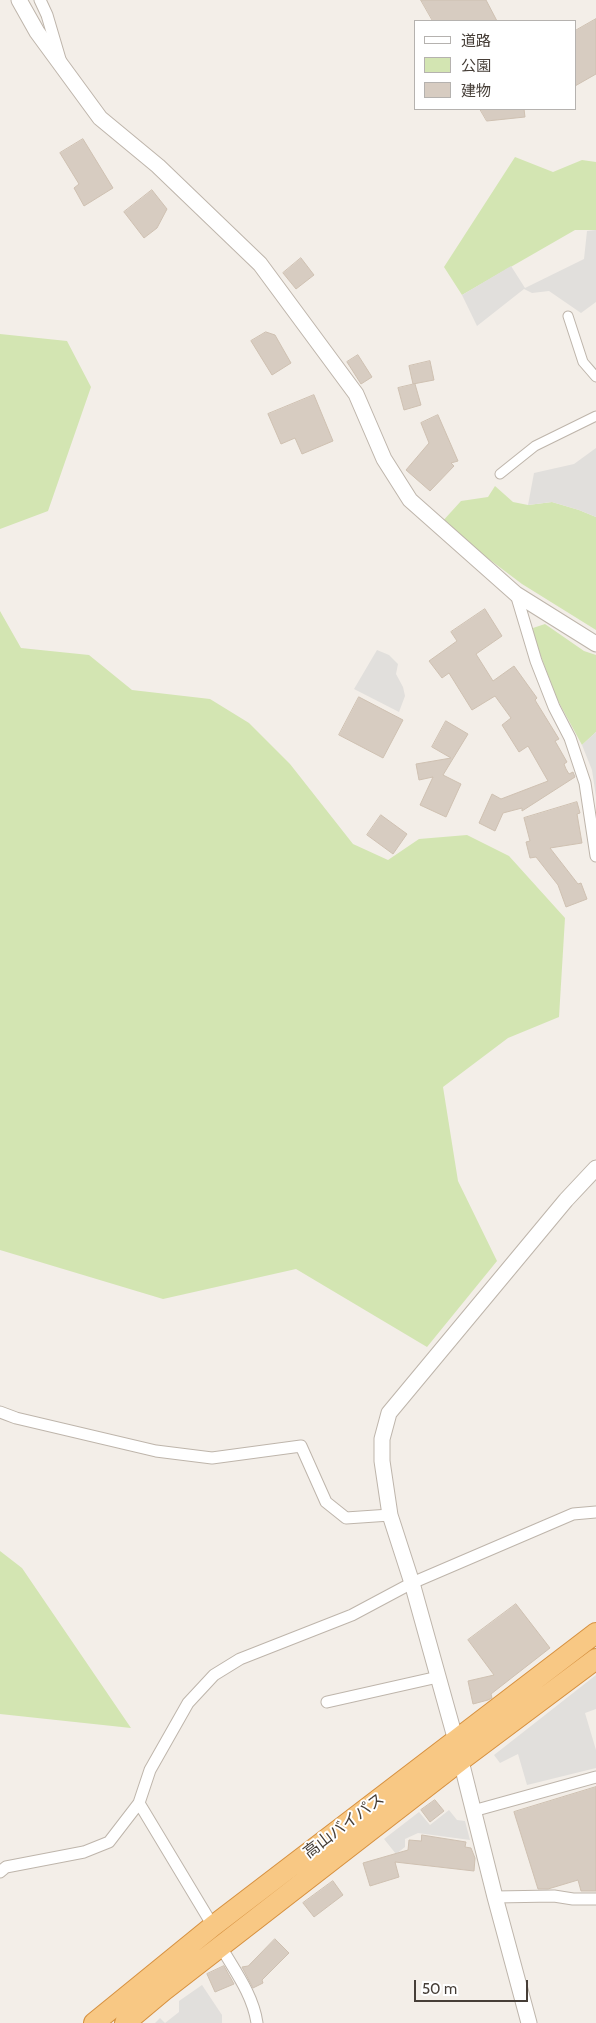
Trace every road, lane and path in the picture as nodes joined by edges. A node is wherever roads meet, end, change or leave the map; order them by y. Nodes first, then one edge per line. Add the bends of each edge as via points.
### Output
1 (19, 0) edge
2 (40, 0) edge
3 (63, 68) junction
4 (568, 316) dead end
5 (596, 377) edge
6 (596, 416) edge
7 (500, 474) dead end
8 (516, 594) junction
9 (596, 644) edge
10 (596, 856) edge
11 (596, 1168) edge
12 (0, 1412) edge
13 (596, 1512) edge
14 (390, 1515) junction
15 (412, 1583) junction
16 (596, 1633) edge
17 (596, 1659) edge
18 (438, 1677) junction
19 (328, 1702) dead end
20 (459, 1750) junction
21 (596, 1777) edge
22 (139, 1803) junction
23 (473, 1811) junction
24 (0, 1872) edge
25 (495, 1897) junction
26 (596, 1899) edge
27 (213, 1926) junction
28 (221, 1947) junction
29 (94, 2023) edge
30 (125, 2023) edge
31 (257, 2023) edge
32 (529, 2023) edge

1 - 3 street
2 - 3 street
3 - 8 street via 100,118 158,166 260,264 356,394 384,459 410,500
4 - 5 street via 583,362
6 - 7 street via 535,446
8 - 9 street
8 - 10 street via 536,661 570,738 585,783
11 - 14 street via 389,1413 382,1439 382,1461
12 - 14 street via 156,1451 212,1458 301,1446 326,1502 346,1518
13 - 15 street via 573,1514
14 - 15 street
15 - 18 street
15 - 22 street via 352,1615 240,1659 214,1675 188,1703 150,1770
16 - 20 highway, 高山バイパス
17 - 20 highway, 高山バイパス
18 - 19 street
18 - 20 street
20 - 23 street
20 - 27 highway, 高山バイパス
20 - 28 highway, 高山バイパス
21 - 23 street
22 - 24 street via 109,1842 84,1852 6,1867
22 - 27 street
23 - 25 street
25 - 26 street
25 - 32 street
27 - 29 highway, 高山バイパス
28 - 30 highway, 高山バイパス
28 - 31 street via 243,1983

